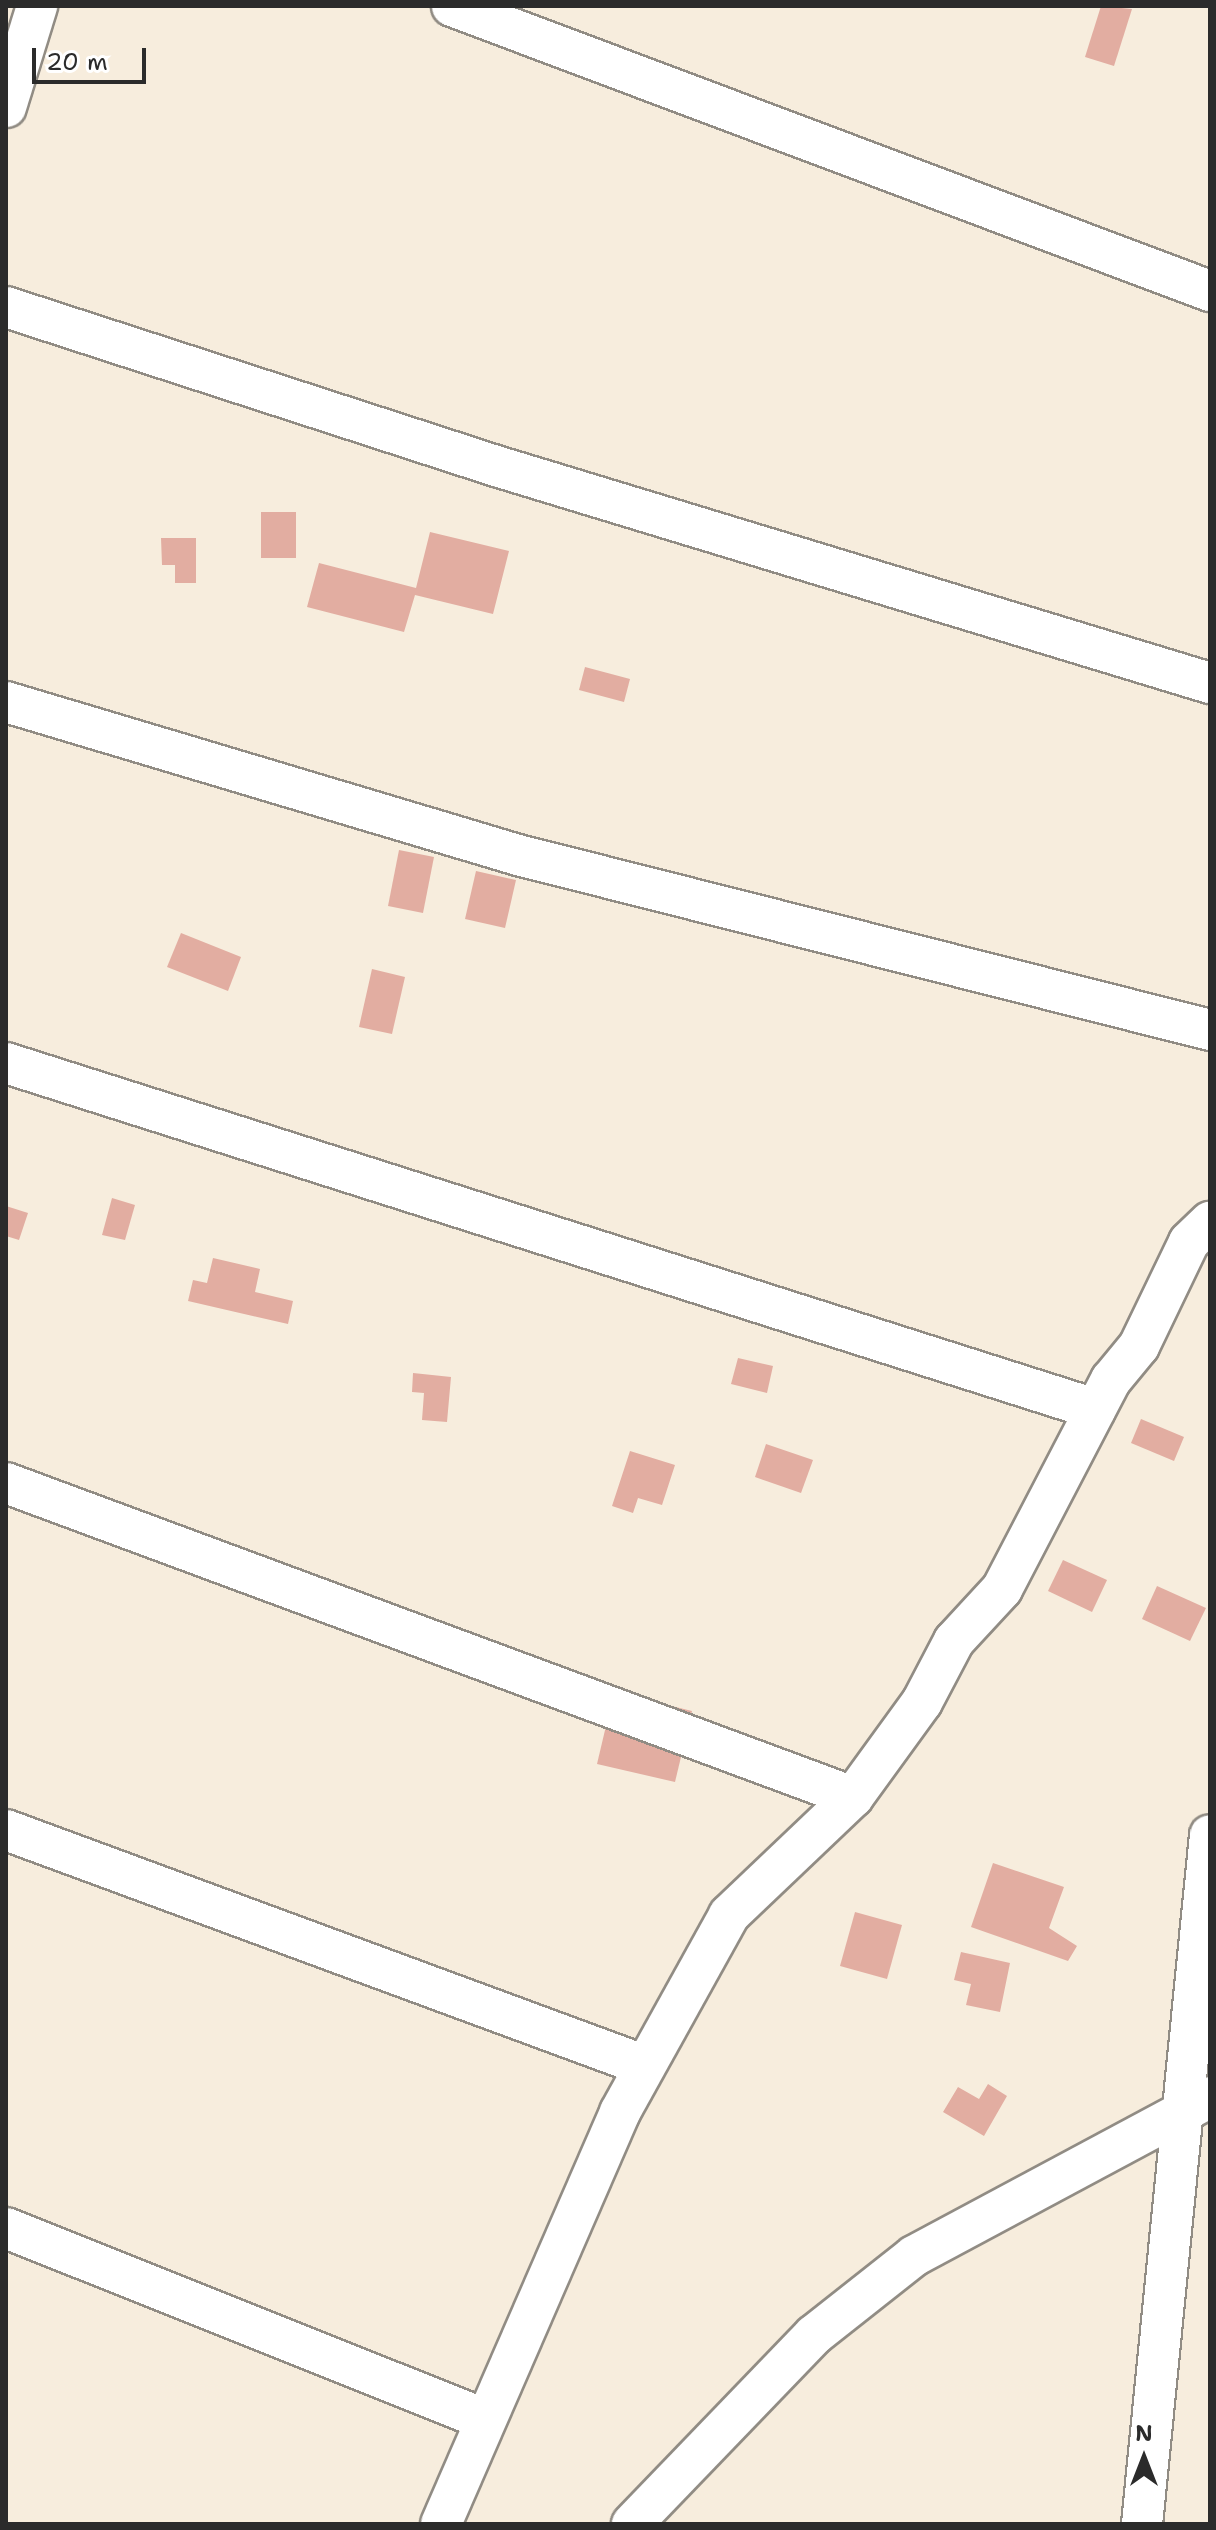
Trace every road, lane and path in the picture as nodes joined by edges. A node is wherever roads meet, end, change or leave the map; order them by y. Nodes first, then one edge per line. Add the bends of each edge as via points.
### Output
1 (37, 6) edge
2 (452, 6) edge
3 (6, 107) edge
4 (1210, 291) edge
5 (6, 307) edge
6 (1210, 683) edge
7 (6, 702) edge
8 (1210, 1030) edge
9 (6, 1063) edge
10 (1210, 1222) edge
11 (1095, 1409) junction
12 (6, 1483) edge
13 (853, 1797) junction
14 (6, 1830) edge
15 (1210, 1835) edge
16 (643, 2065) junction
17 (1195, 2104) edge
18 (6, 2228) edge
19 (484, 2419) junction
20 (441, 2524) edge
21 (632, 2524) edge
22 (1142, 2524) edge

1 - 3 street
2 - 4 street
5 - 6 street via 496,466
7 - 8 street via 518,855
9 - 11 street
10 - 11 street via 1189,1242 1139,1346
11 - 13 street via 1008,1579 954,1641 922,1702
12 - 13 street
13 - 16 street via 729,1915
14 - 16 street
15 - 17 street via 1192,2047
16 - 19 street
17 - 21 street via 914,2256 814,2335
17 - 22 street
18 - 19 street
19 - 20 street

